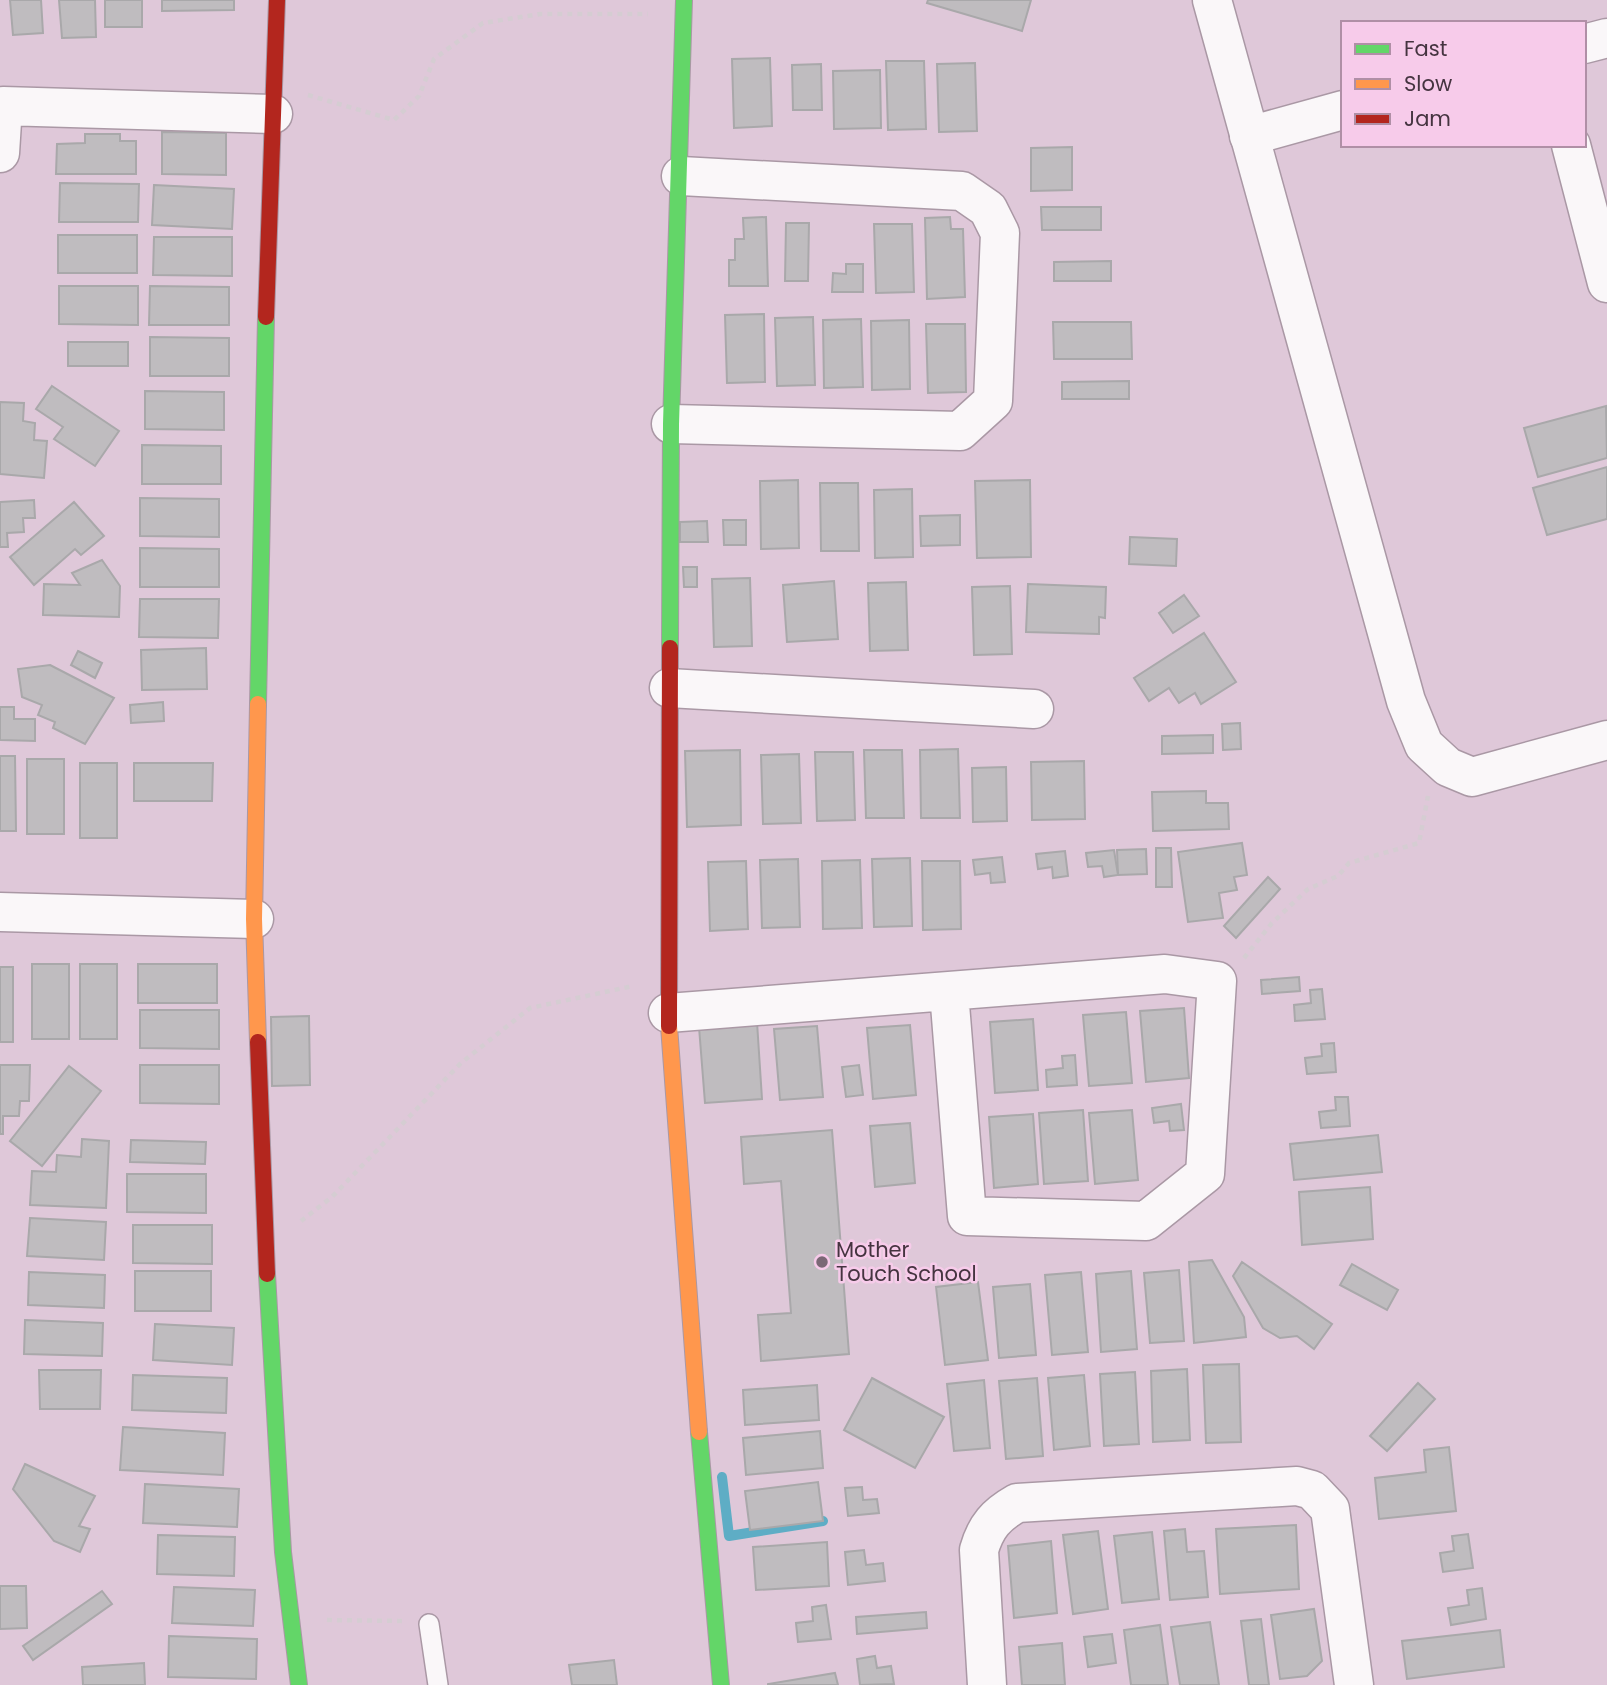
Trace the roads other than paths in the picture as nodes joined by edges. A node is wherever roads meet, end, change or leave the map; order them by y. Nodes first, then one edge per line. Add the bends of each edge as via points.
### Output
1 (277, 0) edge
2 (1212, 0) edge
3 (684, 8) edge
4 (1607, 38) edge
5 (1586, 43) edge
6 (273, 100) junction
7 (2, 106) edge
8 (1341, 111) edge
9 (1249, 136) junction
10 (1572, 147) edge
11 (0, 153) edge
12 (681, 176) junction
13 (1607, 283) edge
14 (671, 424) junction
15 (669, 688) junction
16 (1034, 709) dead end
17 (1607, 740) edge
18 (0, 912) edge
19 (254, 919) junction
20 (949, 992) junction
21 (668, 997) junction
22 (429, 1624) road end
23 (299, 1685) edge
24 (438, 1685) edge
25 (721, 1685) edge
26 (986, 1685) edge
27 (1354, 1685) edge

1 - 6 street
2 - 9 street
3 - 12 street
4 - 5 street
6 - 7 street
6 - 19 street
7 - 11 street
8 - 9 street
9 - 17 street via 1406,701 1424,745 1448,767 1472,777
10 - 13 street
12 - 14 street
12 - 14 street via 962,191 988,209 1000,233 993,401 960,431
14 - 15 street
15 - 16 street
15 - 21 street
18 - 19 street
19 - 23 street via 265,1248 283,1552
20 - 20 street via 1165,974 1217,981 1205,1174 1146,1221 967,1216
20 - 21 street
21 - 25 street via 683,1241
22 - 24 lane
26 - 27 street via 979,1550 984,1531 998,1514 1017,1503 1297,1486 1312,1490 1330,1509

